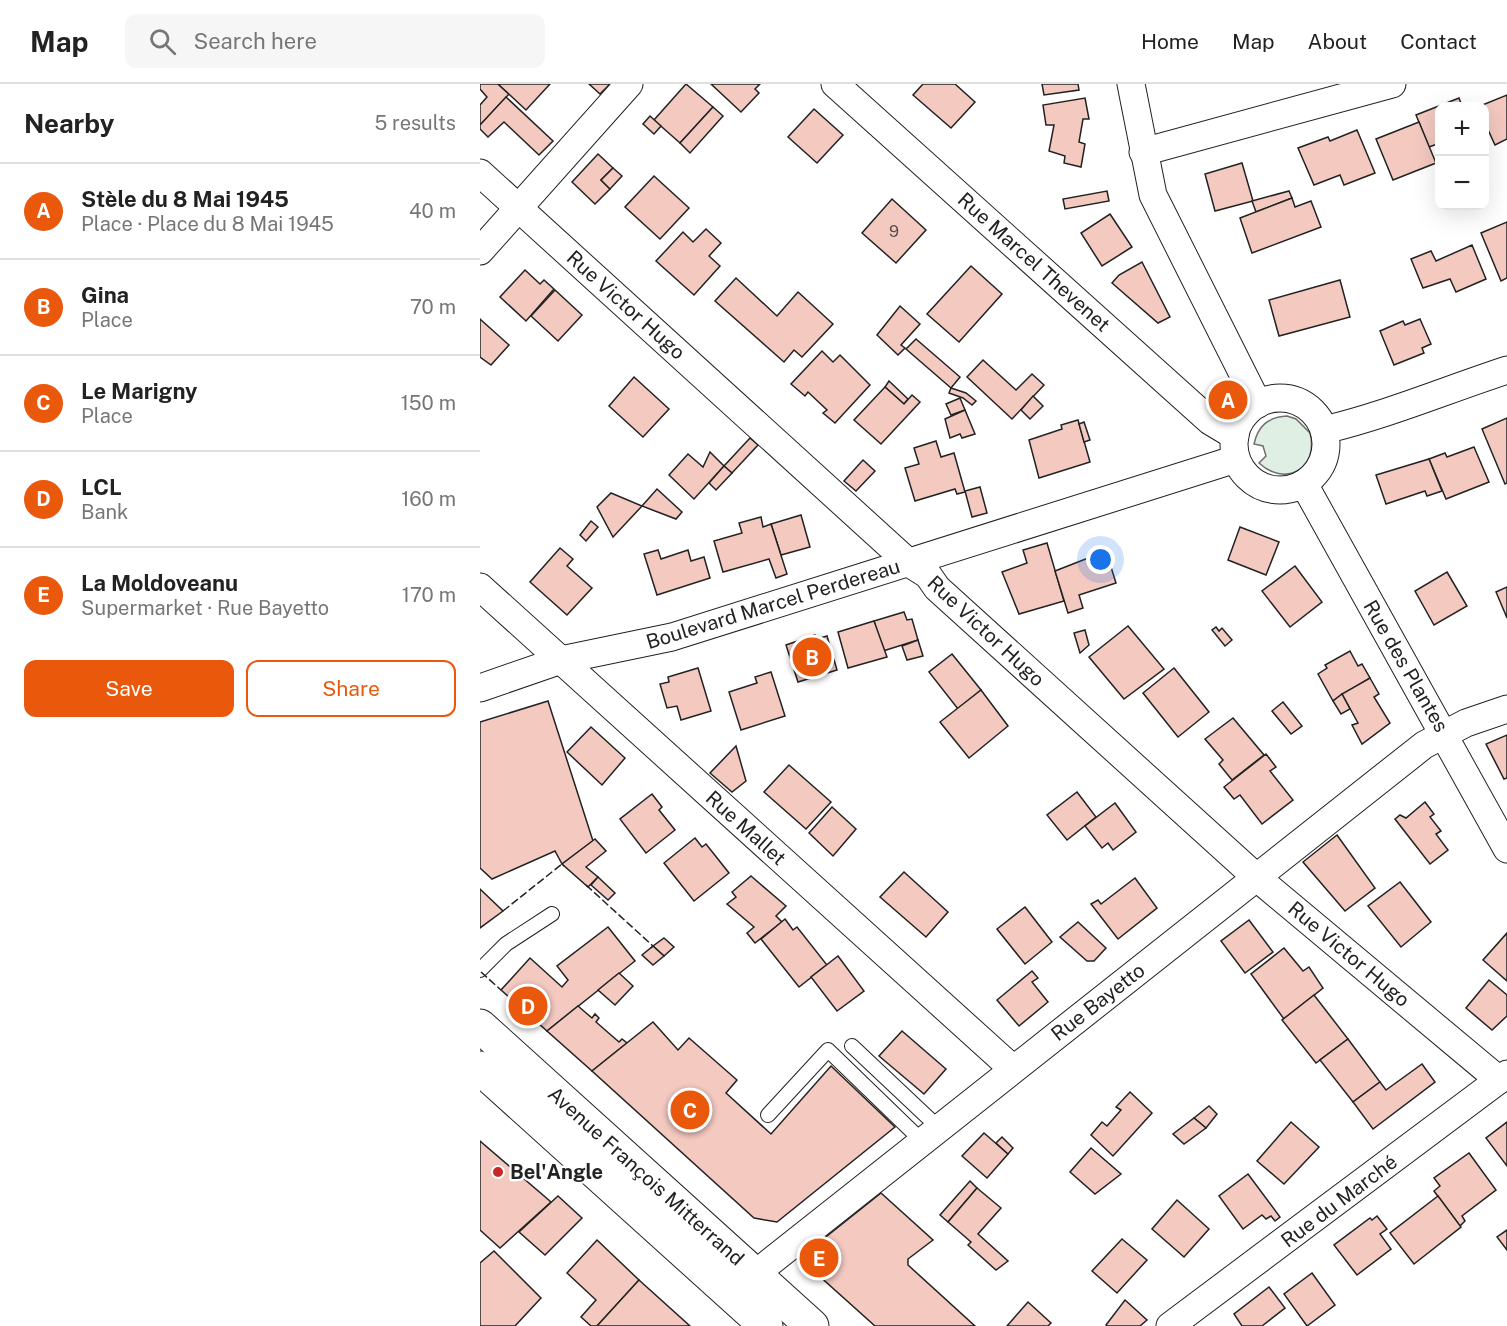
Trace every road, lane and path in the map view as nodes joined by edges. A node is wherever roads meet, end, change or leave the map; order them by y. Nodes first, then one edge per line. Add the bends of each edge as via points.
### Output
1 (629, 84) edge
2 (835, 84) edge
3 (1131, 84) edge
4 (1392, 84) edge
5 (1143, 152) junction
6 (480, 173) edge
7 (519, 208) junction
8 (480, 251) edge
9 (1507, 370) edge
10 (1258, 404) junction
11 (1324, 430) junction
12 (1236, 447) junction
13 (1304, 484) junction
14 (909, 563) junction
15 (480, 587) edge
16 (561, 660) junction
17 (480, 688) edge
18 (1507, 709) edge
19 (1443, 733) junction
20 (1507, 849) edge
21 (1256, 878) junction
22 (552, 914) dead end
23 (480, 970) edge
24 (480, 1026) edge
25 (852, 1046) dead end
26 (480, 1068) edge
27 (1013, 1069) junction
28 (1503, 1077) edge
29 (768, 1114) dead end
30 (930, 1134) junction
31 (755, 1274) junction
32 (766, 1326) edge
33 (812, 1326) edge
34 (1170, 1326) edge

1 - 7 street
2 - 12 street, Rue Marcel Thevenet
3 - 5 street
4 - 5 street
5 - 10 street via 1161,213
6 - 7 street, Rue Victor Hugo
7 - 8 street
7 - 14 street, Rue Victor Hugo
9 - 11 street via 1381,415
10 - 11 street via 1271,399 1298,401 1318,417
10 - 12 street via 1247,412
11 - 13 street via 1324,460
12 - 13 street via 1252,481 1264,488 1291,489
12 - 14 street, Boulevard Marcel Perdereau
13 - 19 street, Rue des Plantes
14 - 16 street, Boulevard Marcel Perdereau via 672,637
14 - 21 street, Rue Victor Hugo via 928,575 937,588
15 - 16 street, Rue Mallet
16 - 17 street, Boulevard Marcel Perdereau
16 - 27 street, Rue Mallet
18 - 19 street, Rue Bayetto
19 - 20 street, Rue des Plantes
19 - 21 street, Rue Bayetto
21 - 27 street, Rue Bayetto
21 - 28 street, Rue Victor Hugo
22 - 23 lane via 506,944
24 - 31 main road, Avenue François Mitterrand
25 - 30 lane
26 - 32 main road, Avenue François Mitterrand
27 - 30 street, Rue Bayetto
28 - 34 street, Rue du Marché
29 - 30 lane via 828,1050
30 - 31 street, Rue Bayetto
31 - 33 main road, Avenue François Mitterrand

